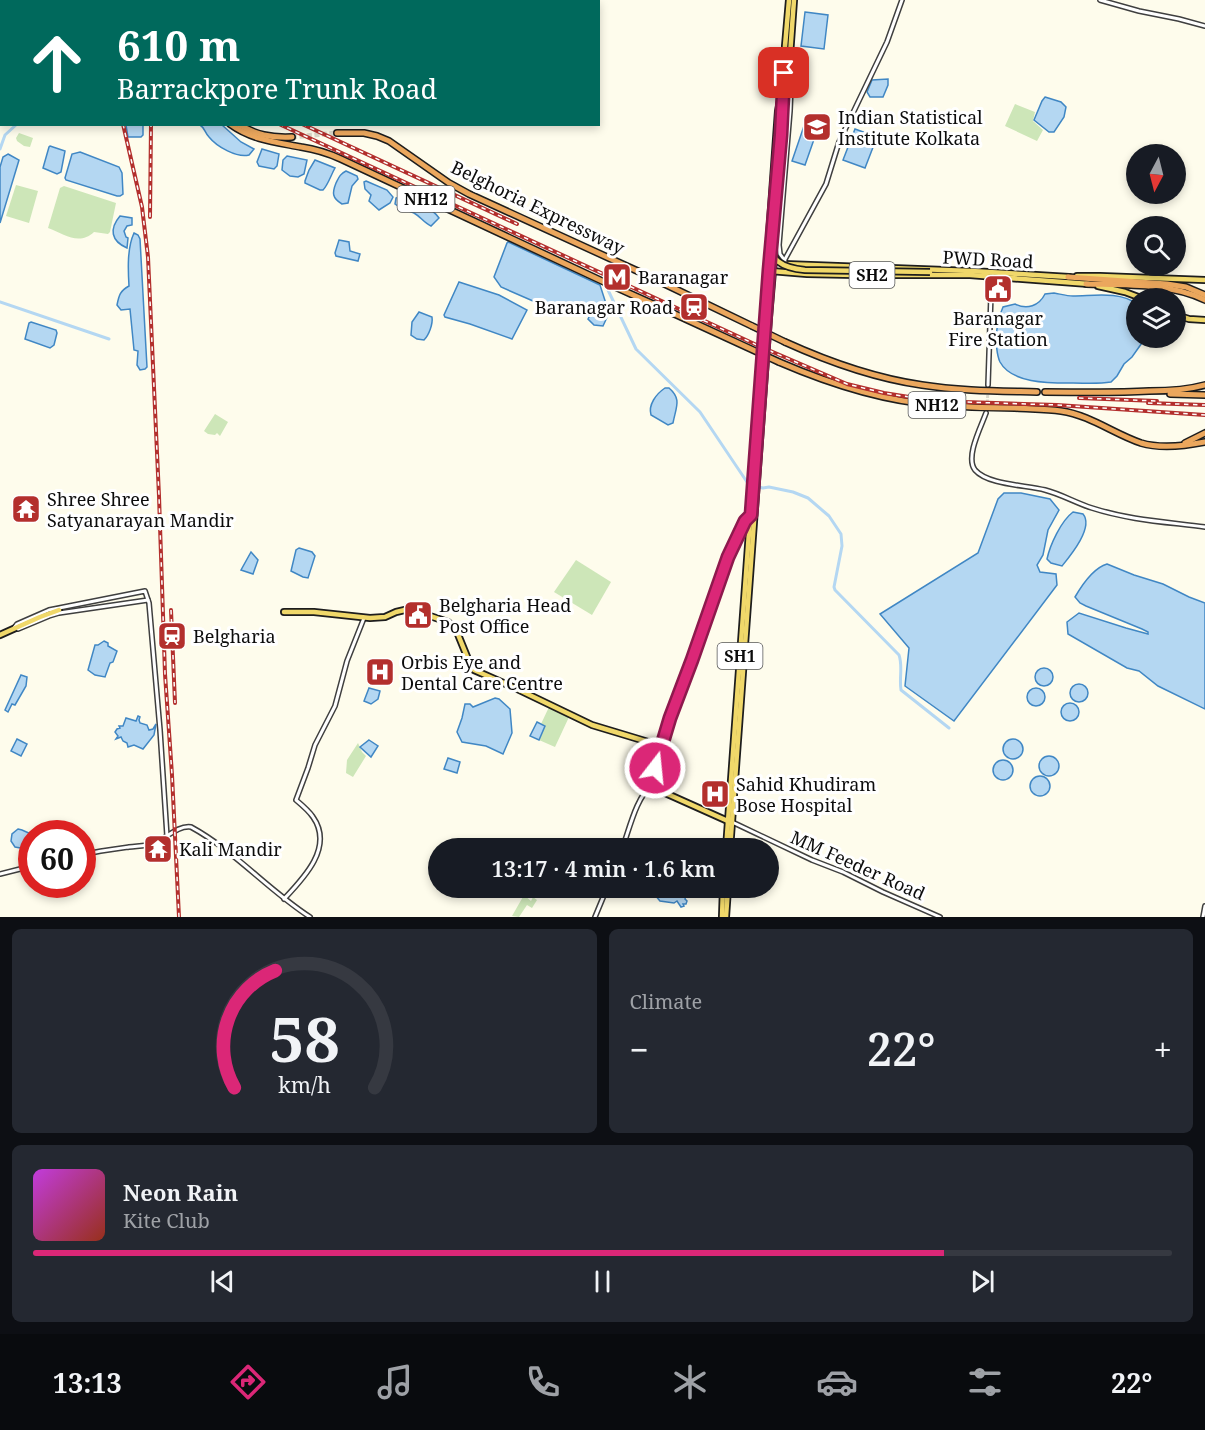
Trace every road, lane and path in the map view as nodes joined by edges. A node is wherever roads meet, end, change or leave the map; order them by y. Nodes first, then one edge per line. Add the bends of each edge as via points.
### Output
1 (789, 0) edge
2 (794, 0) edge
3 (902, 0) edge
4 (1100, 0) edge
5 (1205, 26) edge
6 (790, 59) junction
7 (783, 90) junction
8 (234, 126) edge
9 (240, 126) edge
10 (245, 131) junction
11 (337, 133) tunnel mouth
12 (292, 137) tunnel mouth
13 (784, 261) junction
14 (772, 263) junction
15 (790, 265) junction
16 (771, 271) junction
17 (993, 274) junction
18 (948, 275) junction
19 (1068, 278) junction
20 (1205, 280) edge
21 (1086, 284) junction
22 (1161, 288) edge
23 (1176, 288) joint
24 (1126, 292) edge
25 (1186, 293) edge
26 (1205, 295) edge
27 (1205, 300) edge
28 (1186, 318) edge
29 (1205, 320) edge
30 (988, 385) tunnel mouth
31 (1205, 385) edge
32 (1037, 392) dead end
33 (1045, 392) dead end
34 (1124, 392) junction
35 (1205, 395) edge
36 (986, 413) tunnel mouth
37 (1205, 433) edge
38 (1205, 442) edge
39 (1175, 445) junction
40 (753, 515) junction
41 (1205, 527) edge
42 (148, 600) junction
43 (59, 610) dead end
44 (284, 612) dead end
45 (364, 618) junction
46 (13, 629) junction
47 (0, 635) edge
48 (661, 749) junction
49 (652, 785) junction
50 (730, 822) junction
51 (167, 836) junction
52 (626, 838) edge
53 (728, 838) edge
54 (730, 838) edge
55 (96, 852) edge
56 (18, 870) edge
57 (0, 874) edge
58 (603, 898) edge
59 (723, 898) edge
60 (727, 898) edge
61 (284, 899) junction
62 (1205, 906) edge
63 (310, 917) edge
64 (595, 917) edge
65 (724, 917) edge
66 (940, 917) edge
67 (1203, 917) edge

1 - 7 main road, SH1
2 - 6 main road, SH1
3 - 13 street via 887,42 839,142 826,184
4 - 5 street
6 - 13 street via 790,111 779,245
6 - 14 main road, SH1
7 - 14 main road, SH1
7 - 18 main road, bridge via 769,236 775,258 788,268 805,270
8 - 10 highway, NH12
9 - 10 highway, NH12
10 - 12 highway, NH12
10 - 39 highway, NH12, bridge via 266,141 341,159 827,381 911,403 1061,411 1141,443
11 - 32 highway, Belghoria Expressway / NH12, bridge via 364,134 389,141 469,194 844,367 945,388
13 - 15 street
14 - 15 main road, PWD Road / SH2
14 - 16 main road, SH1
15 - 17 main road, PWD Road / SH2
16 - 18 main road, PWD Road / SH2
16 - 40 main road, SH1
17 - 18 main road, PWD Road / SH2
17 - 19 main road, PWD Road / SH2
17 - 21 main road, PWD Road / SH2
17 - 30 street
19 - 20 main road, PWD Road / SH2
19 - 23 highway
21 - 22 highway
21 - 24 main road, PWD Road / SH2
23 - 26 highway via 1186,287
25 - 27 highway
28 - 29 main road
31 - 34 highway
33 - 34 highway
34 - 35 highway
36 - 41 street via 972,463 983,476 1047,490 1120,516
37 - 39 highway, NH12
38 - 39 highway
40 - 48 street via 745,521 728,557
40 - 50 main road, SH1
42 - 46 street via 59,613
42 - 46 street via 146,591 49,610
42 - 51 street
43 - 46 main road
44 - 45 main road
45 - 48 main road via 385,618 409,609 441,619 455,628 474,670 592,725
45 - 61 street via 335,706 315,745 296,800 315,820 321,842 311,866
46 - 47 main road
48 - 49 main road
49 - 50 main road
49 - 52 street via 638,805
50 - 53 main road, SH1
50 - 54 main road, SH1
50 - 66 street, MM Feeder Road
51 - 55 street via 147,845
51 - 61 street via 186,826 194,828
56 - 57 street
58 - 64 street
59 - 65 main road
60 - 65 main road
61 - 63 street
62 - 67 street

